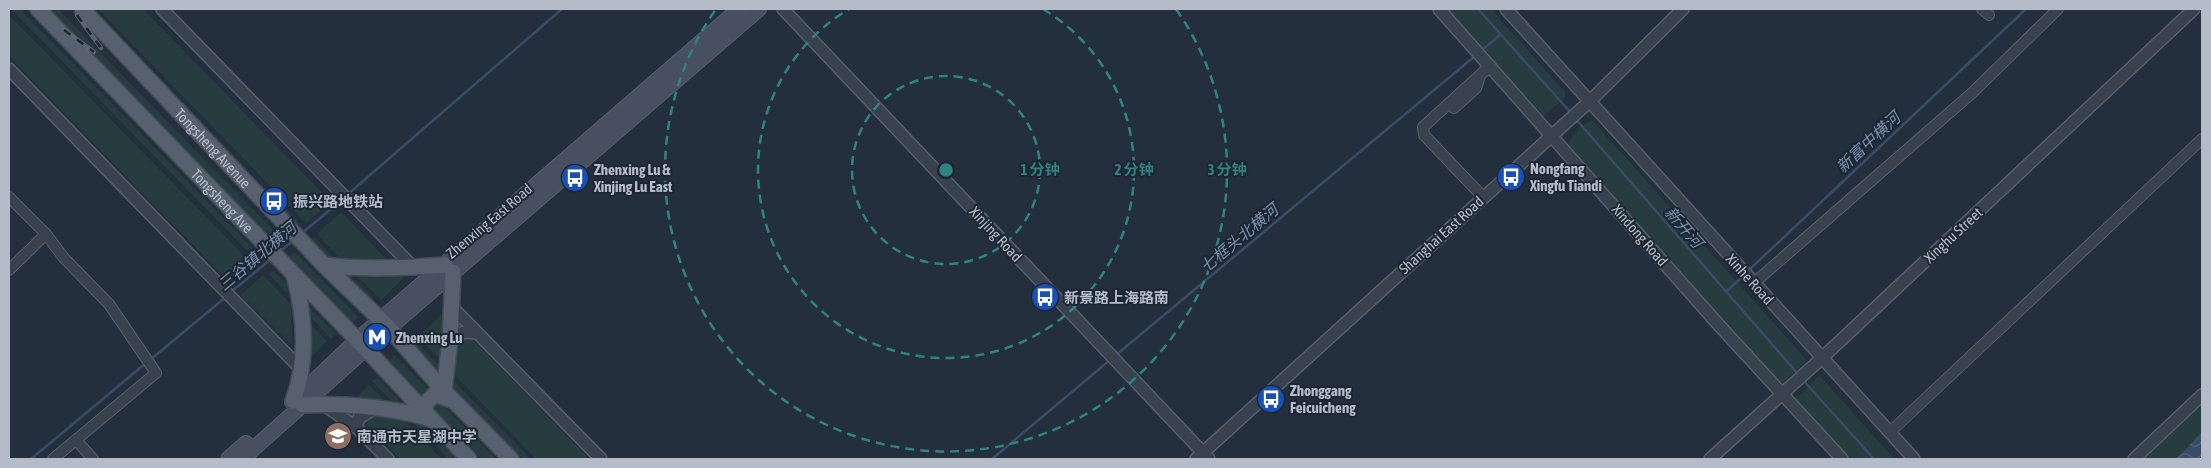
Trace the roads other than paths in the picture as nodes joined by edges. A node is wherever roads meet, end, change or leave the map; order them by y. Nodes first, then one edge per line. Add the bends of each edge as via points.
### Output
1 (38, 9) edge
2 (82, 9) edge
3 (162, 9) edge
4 (739, 9) edge
5 (759, 9) edge
6 (783, 9) edge
7 (1438, 9) edge
8 (1506, 9) edge
9 (1684, 9) edge
10 (2058, 9) edge
11 (2194, 9) edge
12 (1488, 64) junction
13 (9, 69) edge
14 (1480, 76) junction
15 (1590, 102) junction
16 (1454, 108) dead end
17 (1552, 135) junction
18 (2202, 139) edge
19 (9, 197) edge
20 (1483, 197) junction
21 (46, 234) junction
22 (324, 264) junction
23 (413, 267) junction
24 (449, 269) junction
25 (9, 270) edge
26 (293, 274) junction
27 (1748, 276) junction
28 (452, 307) junction
29 (385, 324) junction
30 (477, 332) junction
31 (450, 340) junction
32 (362, 344) junction
33 (1822, 358) junction
34 (301, 369) junction
35 (1782, 392) junction
36 (2202, 394) edge
37 (449, 396) junction
38 (298, 403) junction
39 (322, 404) junction
40 (375, 408) junction
41 (428, 416) junction
42 (356, 427) junction
43 (1890, 432) junction
44 (76, 440) junction
45 (1203, 457) edge
46 (53, 459) edge
47 (92, 459) edge
48 (228, 459) edge
49 (242, 459) edge
50 (388, 459) edge
51 (469, 459) edge
52 (511, 459) edge
53 (601, 459) edge
54 (1710, 459) edge
55 (1842, 459) edge
56 (1914, 459) edge
57 (2134, 459) edge

1 - 26 main road, Tongsheng Ave
2 - 22 main road, Tongsheng Avenue
3 - 23 street
4 - 24 main road, Zhenxing East Road
5 - 24 main road, Zhenxing East Road
6 - 45 street, Xinjing Road
7 - 12 street, Xindong Road
8 - 15 street, Xinhe Road
9 - 15 street, Shanghai East Road
10 - 27 street via 1972,93
11 - 33 street, Xinghu Street
12 - 14 street
12 - 17 street, Xindong Road
13 - 34 street
14 - 16 street via 1476,88
14 - 20 street via 1423,127 1424,135
15 - 17 street, Shanghai East Road
15 - 27 street, Xinhe Road
17 - 20 street, Shanghai East Road
17 - 35 street, Xindong Road
18 - 43 street
19 - 21 street
20 - 45 street, Shanghai East Road
21 - 25 street
21 - 44 street via 64,258 109,304 156,373
22 - 23 main road via 355,268
22 - 29 main road, Tongsheng Avenue
23 - 24 main road
24 - 28 main road
24 - 29 main road, Zhenxing East Road
26 - 32 main road, Tongsheng Ave
26 - 34 main road via 302,315
27 - 33 street, Xinhe Road
28 - 30 street
28 - 31 main road
29 - 32 main road, Zhenxing East Road
29 - 37 main road, Tongsheng Avenue
30 - 31 street via 464,331
30 - 53 street
31 - 37 main road
32 - 38 main road, Zhenxing East Road
32 - 41 main road, Tongsheng Ave
33 - 35 street, Xinghu Street
33 - 43 street, Xinhe Road
34 - 38 main road
35 - 54 street, Xinghu Street
35 - 55 street, Xindong Road
36 - 57 street
37 - 41 main road via 435,394 424,404
37 - 52 main road, Tongsheng Avenue
38 - 39 main road
38 - 48 main road, Zhenxing East Road
38 - 49 main road, Zhenxing East Road
39 - 40 main road
39 - 42 street
40 - 41 main road
40 - 42 street via 359,418
41 - 51 main road, Tongsheng Ave
42 - 50 street
43 - 56 street, Xinhe Road
44 - 46 street
44 - 47 street

